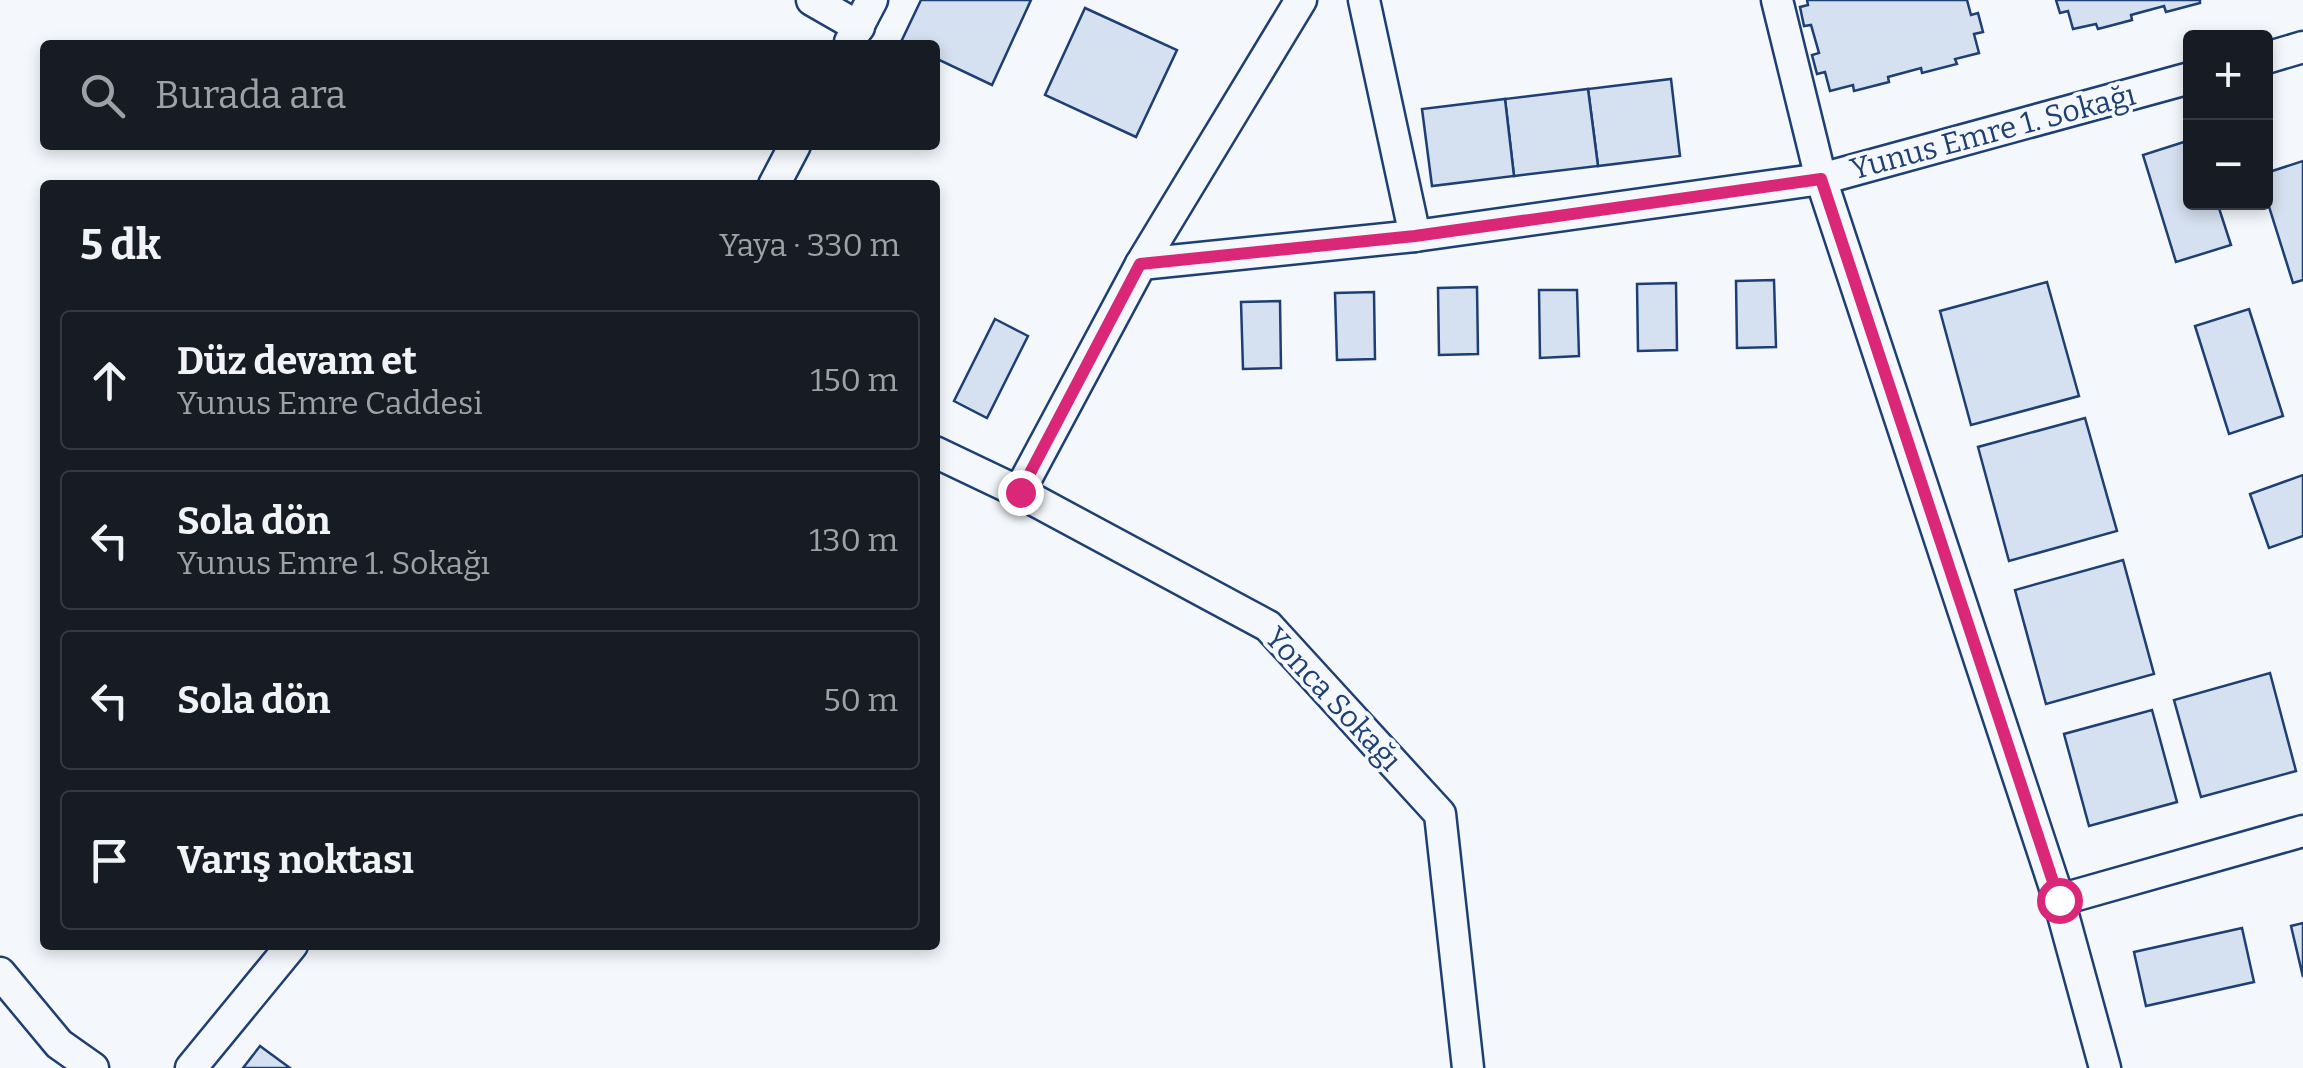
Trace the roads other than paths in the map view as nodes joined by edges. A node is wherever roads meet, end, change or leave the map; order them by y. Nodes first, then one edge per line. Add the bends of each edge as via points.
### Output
1 (812, 0) edge
2 (1301, 0) edge
3 (1364, 0) edge
4 (1778, 0) edge
5 (860, 24) edge
6 (2303, 47) edge
7 (2273, 56) edge
8 (2183, 80) edge
9 (792, 150) edge
10 (1821, 179) junction
11 (777, 180) edge
12 (1415, 236) junction
13 (1140, 264) junction
14 (940, 454) edge
15 (1020, 492) junction
16 (2303, 831) edge
17 (2059, 900) junction
18 (288, 950) edge
19 (0, 973) edge
20 (93, 1068) edge
21 (191, 1068) edge
22 (1468, 1068) edge
23 (2105, 1068) edge

1 - 5 street
2 - 13 street
3 - 12 street
4 - 10 street
6 - 7 street
8 - 10 street, Yunus Emre 1. Sokağı
9 - 11 street
10 - 12 street, Yunus Emre 1. Sokağı
10 - 17 street
12 - 13 street, Yunus Emre 1. Sokağı
13 - 15 street
14 - 15 street, Yonca Sokağı
15 - 22 street, Yonca Sokağı via 1268,626 1440,814
16 - 17 street
17 - 23 street
18 - 21 street
19 - 20 street via 59,1044

